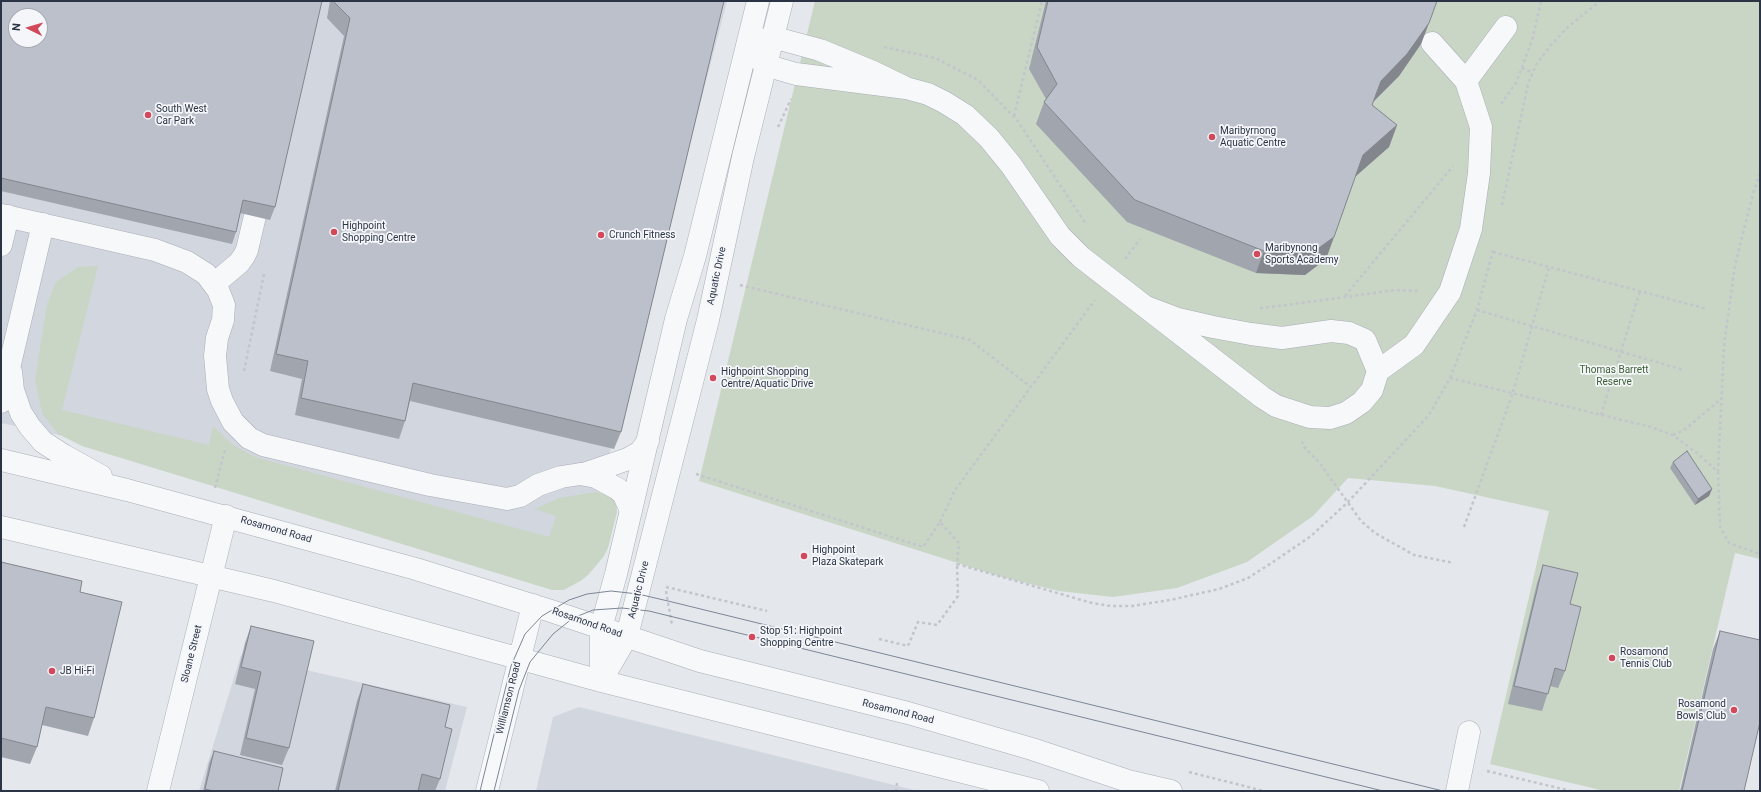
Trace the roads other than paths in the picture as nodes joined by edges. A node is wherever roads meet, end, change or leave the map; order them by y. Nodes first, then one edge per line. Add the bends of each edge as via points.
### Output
1 (758, 1) edge
2 (782, 1) edge
3 (1506, 26) dead end
4 (772, 38) junction
5 (1432, 43) edge
6 (747, 46) junction
7 (765, 65) junction
8 (1466, 81) junction
9 (906, 88) junction
10 (266, 170) edge
11 (4, 216) edge
12 (44, 224) junction
13 (1, 245) edge
14 (214, 284) junction
15 (1146, 307) junction
16 (10, 365) junction
17 (1378, 371) junction
18 (1, 402) edge
19 (648, 441) junction
20 (1, 460) edge
21 (579, 474) junction
22 (127, 490) junction
23 (631, 511) junction
24 (226, 516) junction
25 (1, 527) edge
26 (211, 576) junction
27 (533, 605) junction
28 (601, 628) junction
29 (627, 636) junction
30 (519, 659) junction
31 (601, 681) junction
32 (1469, 732) dead end
33 (1163, 790) edge
34 (158, 791) edge
35 (487, 791) edge
36 (1038, 791) edge
37 (1457, 791) edge

1 - 6 street
2 - 4 street, Aquatic Drive
3 - 8 street
4 - 6 street
4 - 7 street, Aquatic Drive
4 - 9 street via 832,55
5 - 8 street
6 - 7 street
6 - 19 street via 696,256 676,319
7 - 9 street via 812,77
7 - 29 street, Aquatic Drive via 708,320
8 - 17 street via 1481,127 1480,174 1471,229 1450,292 1414,345
9 - 15 street via 928,94 965,115 989,138 1011,165 1060,236 1081,257
10 - 14 street via 244,256
11 - 12 street
11 - 13 street
12 - 14 street via 155,250 187,262 206,274
12 - 16 street
14 - 21 street via 222,296 224,309 215,348 218,389 233,422 256,442 430,485 507,499 520,496 553,479
15 - 17 street via 1178,319 1213,327 1282,338 1331,331 1349,333 1365,340
15 - 17 street via 1262,397 1294,413 1330,418 1346,414 1362,402 1372,390
16 - 18 street
16 - 22 street via 21,413 43,442
19 - 21 street via 637,455
19 - 23 street
20 - 22 street, Rosamond Road
21 - 23 street via 596,477 618,489 624,495
22 - 24 street, Rosamond Road
23 - 28 street
24 - 26 street, Sloane Street
24 - 27 street, Rosamond Road
25 - 26 street
26 - 30 street
26 - 34 street, Sloane Street
27 - 28 street, Rosamond Road
27 - 30 street, Williamson Road
28 - 29 street, Rosamond Road
28 - 31 street
29 - 31 street, Aquatic Drive
29 - 33 street, Rosamond Road via 700,661 908,713
30 - 31 street
30 - 35 street, Williamson Road
31 - 36 street
32 - 37 street

